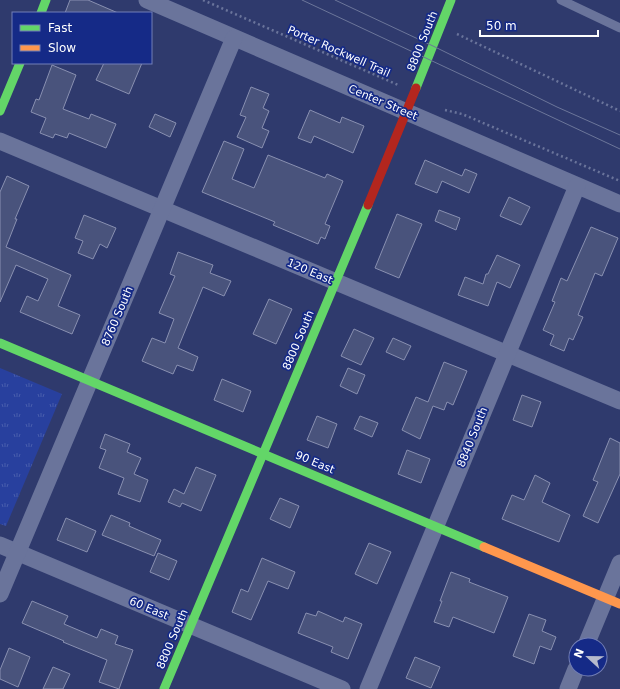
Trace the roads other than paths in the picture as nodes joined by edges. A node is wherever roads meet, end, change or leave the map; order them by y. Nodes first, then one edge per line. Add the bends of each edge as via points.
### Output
1 (46, 0) edge
2 (147, 0) edge
3 (452, 0) edge
4 (561, 0) edge
5 (41, 12) edge
6 (620, 28) edge
7 (234, 38) junction
8 (20, 64) edge
9 (0, 111) edge
10 (407, 112) junction
11 (0, 141) edge
12 (576, 186) junction
13 (620, 204) edge
14 (162, 209) junction
15 (335, 282) junction
16 (0, 343) edge
17 (507, 353) junction
18 (90, 381) junction
19 (620, 401) edge
20 (263, 454) junction
21 (436, 526) junction
22 (0, 545) edge
23 (18, 552) junction
24 (620, 563) edge
25 (0, 594) edge
26 (613, 601) edge
27 (191, 625) junction
28 (591, 637) edge
29 (573, 677) edge
30 (164, 689) edge
31 (342, 689) edge
32 (368, 689) edge
33 (568, 689) edge

1 - 5 street
2 - 7 street, Center Street
3 - 10 street, 8800 South
4 - 6 lane
7 - 10 street, Center Street
7 - 14 street, 8760 South
8 - 9 street
10 - 12 street, Center Street
10 - 15 street, 8800 South
11 - 14 street, 120 East
12 - 13 street, Center Street
12 - 17 street, 8840 South
14 - 15 street, 120 East
14 - 18 street, 8760 South
15 - 17 street, 120 East
15 - 20 street, 8800 South
16 - 18 street, 90 East
17 - 19 street, 120 East
17 - 21 street, 8840 South
18 - 20 street, 90 East
18 - 23 street, 8760 South
20 - 21 street, 90 East
20 - 27 street, 8800 South
21 - 26 street, 90 East
21 - 32 street, 8840 South
22 - 23 street, 60 East
23 - 25 street, 8760 South
23 - 27 street, 60 East
24 - 26 street
26 - 28 street
27 - 30 street, 8800 South
27 - 31 street, 60 East
29 - 33 street

